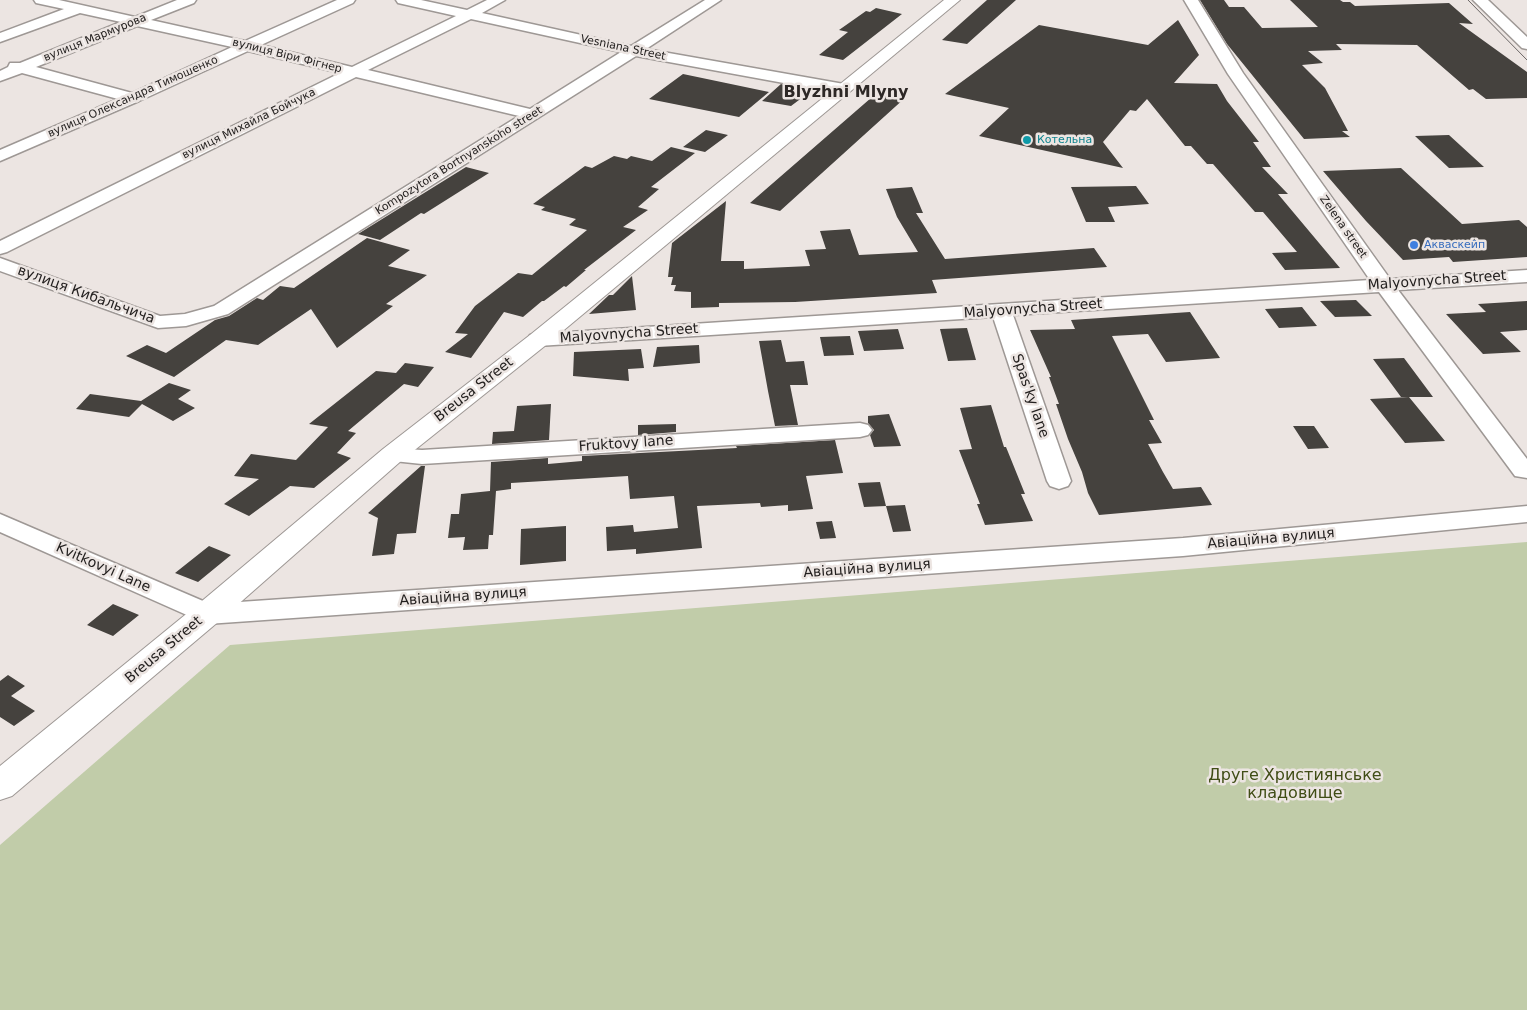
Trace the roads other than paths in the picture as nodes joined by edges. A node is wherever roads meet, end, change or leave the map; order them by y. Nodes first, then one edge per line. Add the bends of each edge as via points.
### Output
1 (41, 0) edge
2 (101, 0) edge
3 (189, 0) edge
4 (348, 0) edge
5 (403, 0) edge
6 (498, 0) edge
7 (714, 0) edge
8 (952, 0) edge
9 (1191, 0) edge
10 (1480, 0) edge
11 (79, 8) junction
12 (470, 14) junction
13 (136, 22) junction
14 (0, 38) edge
15 (1527, 44) edge
16 (246, 46) junction
17 (634, 51) junction
18 (0, 62) edge
19 (20, 68) junction
20 (353, 72) junction
21 (0, 76) edge
22 (844, 90) junction
23 (133, 98) junction
24 (532, 114) junction
25 (0, 156) edge
26 (0, 248) edge
27 (0, 264) edge
28 (1527, 276) edge
29 (1384, 285) junction
30 (1001, 311) junction
31 (201, 317) joint
32 (538, 340) junction
33 (860, 430) dead end
34 (392, 455) junction
35 (1524, 471) dead end
36 (1059, 481) dead end
37 (1527, 514) edge
38 (0, 522) edge
39 (207, 614) junction
40 (0, 786) edge

1 - 11 street, вулиця Віри Фігнер
2 - 11 street
3 - 13 street, вулиця Мармурова
4 - 16 street, вулиця Олександра Тимошенко
5 - 12 street, Vesniana Street
6 - 12 street, вулиця Михайла Бойчука
7 - 17 street, Kompozytora Bortnyanskoho street
8 - 22 street, Breusa Street
9 - 29 street, Zelena street via 1241,83
10 - 15 street
11 - 13 street, вулиця Віри Фігнер
11 - 14 street
12 - 17 street, Vesniana Street
12 - 20 street, вулиця Михайла Бойчука
13 - 16 street, вулиця Віри Фігнер
13 - 19 street, вулиця Мармурова
16 - 20 street, вулиця Віри Фігнер
16 - 23 street, вулиця Олександра Тимошенко
17 - 22 street, Vesniana Street
17 - 24 street, Kompozytora Bortnyanskoho street
18 - 19 street
19 - 21 street, вулиця Мармурова
19 - 23 street
20 - 24 street, вулиця Віри Фігнер
20 - 26 street, вулиця Михайла Бойчука
22 - 32 street, Breusa Street
23 - 25 street, вулиця Олександра Тимошенко
24 - 31 street, Kompozytora Bortnyanskoho street via 233,304
27 - 31 street, вулиця Кибальчича via 158,322
28 - 29 street, Malyovnycha Street
29 - 30 street, Malyovnycha Street
29 - 35 street, Zelena street
30 - 32 street, Malyovnycha Street
30 - 36 street, Spas'ky lane
32 - 34 street, Breusa Street
33 - 34 street, Fruktovy lane via 422,457
34 - 39 street, Breusa Street
37 - 39 street, Авіаційна вулиця via 1183,547
38 - 39 street, Kvitkovyi Lane
39 - 40 street, Breusa Street

